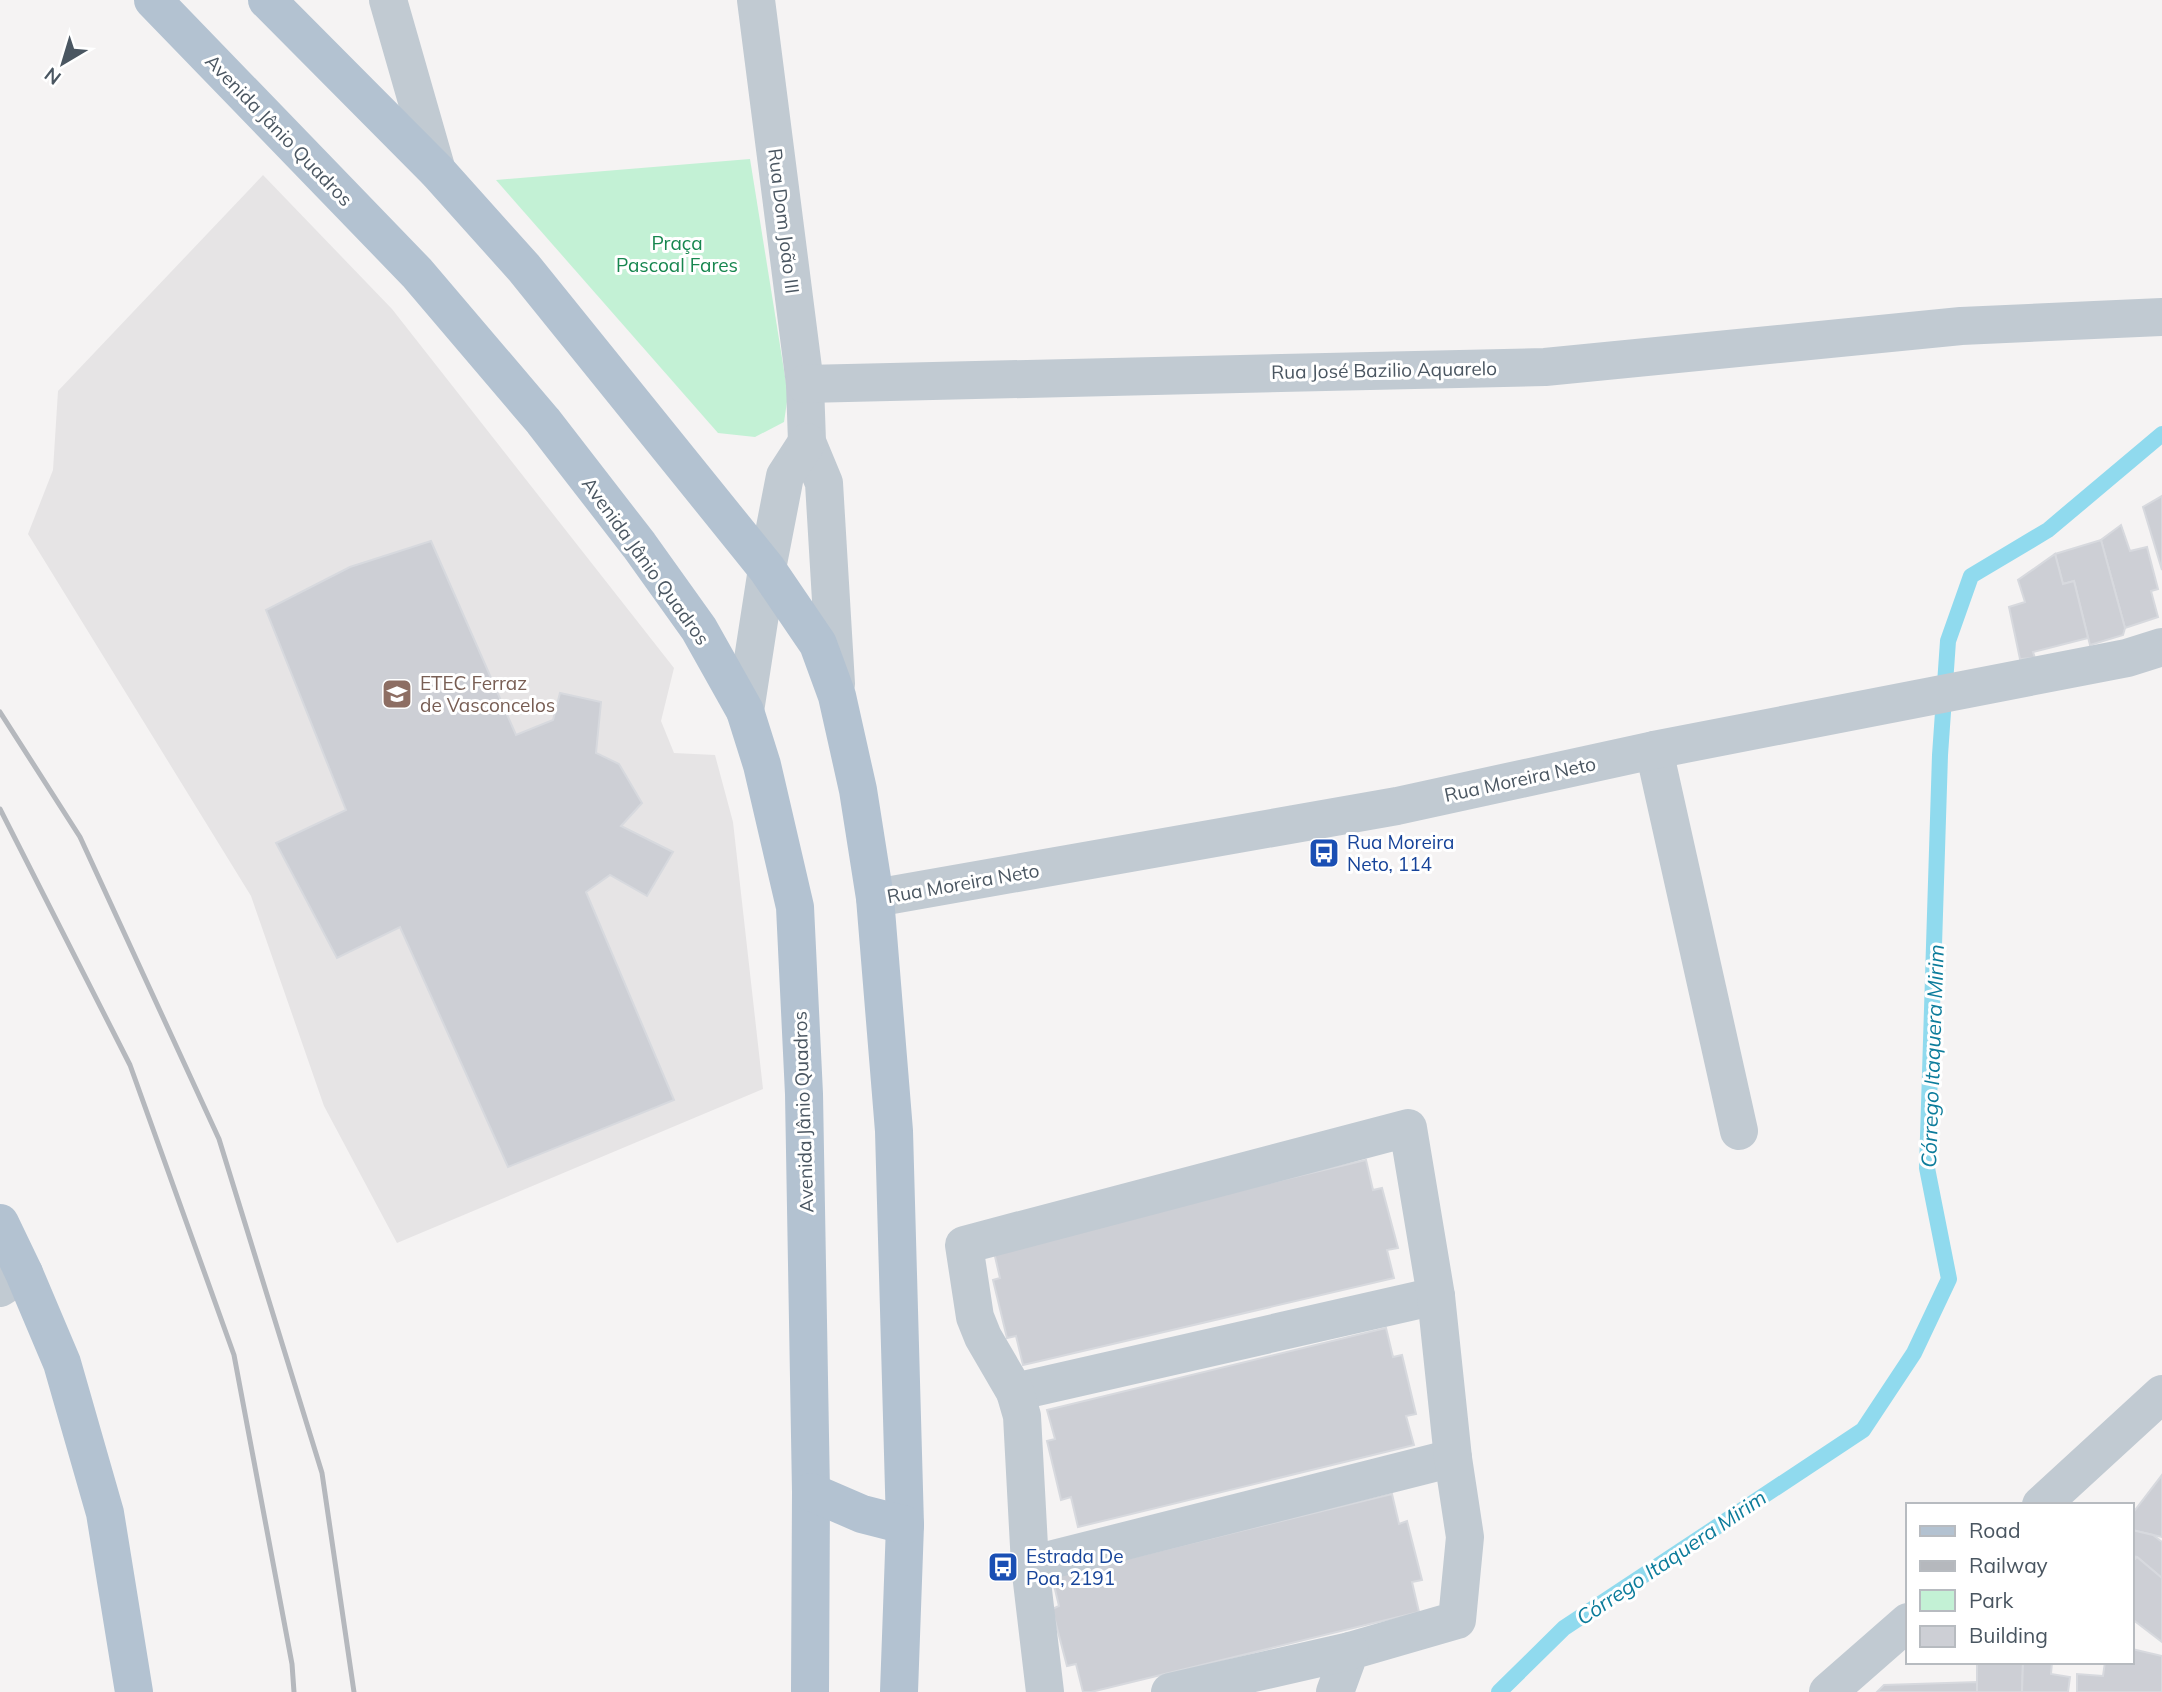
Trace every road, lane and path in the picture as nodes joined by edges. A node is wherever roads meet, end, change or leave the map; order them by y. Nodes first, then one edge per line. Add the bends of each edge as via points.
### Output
1 (153, 0) edge
2 (267, 0) edge
3 (388, 0) edge
4 (756, 0) edge
5 (438, 171) junction
6 (2162, 317) edge
7 (805, 384) junction
8 (807, 442) junction
9 (767, 569) junction
10 (2162, 647) edge
11 (837, 696) junction
12 (745, 711) junction
13 (1654, 750) junction
14 (875, 898) junction
15 (1739, 1131) dead end
16 (0, 1223) edge
17 (12, 1280) edge
18 (1436, 1296) junction
19 (1015, 1392) junction
20 (2162, 1394) edge
21 (1453, 1458) junction
22 (811, 1492) junction
23 (2044, 1503) edge
24 (905, 1525) junction
25 (1031, 1565) junction
26 (1906, 1624) edge
27 (1350, 1651) junction
28 (134, 1692) edge
29 (810, 1692) edge
30 (899, 1692) edge
31 (1045, 1692) edge
32 (1170, 1692) edge
33 (1335, 1692) edge
34 (1828, 1692) edge

1 - 12 main road, Avenida Jânio Quadros via 417,273 543,421 699,629
2 - 5 main road
3 - 5 street
4 - 7 street, Rua Dom João III
5 - 9 main road via 524,268
6 - 7 street, Rua José Bazilio Aquarelo via 1961,326 1545,367
7 - 8 street, Rua Dom João III
8 - 9 street via 785,476
8 - 11 street, Rua Dom João III via 824,482
9 - 11 main road via 818,644
9 - 12 street
10 - 13 street, Rua Moreira Neto via 1994,685
11 - 14 main road
12 - 22 main road, Avenida Jânio Quadros via 794,907 804,1094
13 - 14 street, Rua Moreira Neto via 1397,806
13 - 15 street
14 - 24 main road via 894,1130
16 - 17 main road
17 - 28 main road via 62,1363 105,1513
18 - 19 street
18 - 19 street via 1408,1129 964,1245 975,1317
18 - 21 street
19 - 25 street via 1022,1416
20 - 23 street
21 - 25 street
21 - 27 street via 1465,1537 1457,1620
22 - 24 main road via 862,1514
22 - 29 main road, Avenida Jânio Quadros
24 - 30 main road
25 - 31 street
26 - 34 street
27 - 32 street
27 - 33 street

